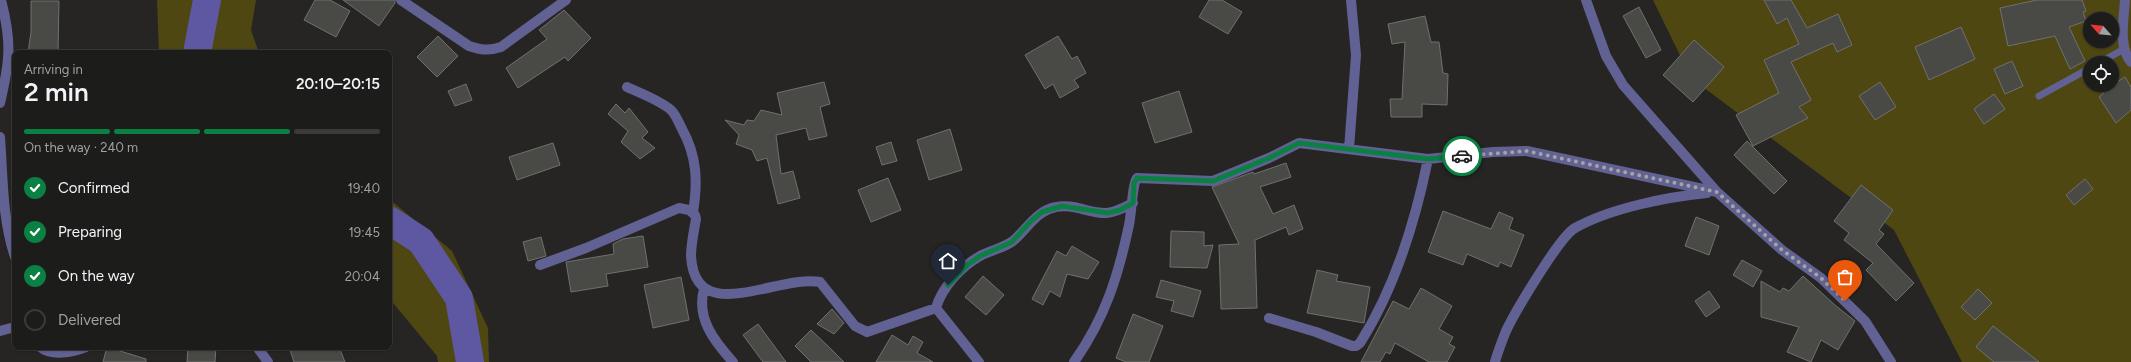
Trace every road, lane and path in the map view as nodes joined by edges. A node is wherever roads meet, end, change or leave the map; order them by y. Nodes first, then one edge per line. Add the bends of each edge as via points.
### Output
1 (1, 0) edge
2 (401, 0) edge
3 (566, 0) edge
4 (1351, 0) edge
5 (1586, 0) edge
6 (2125, 0) edge
7 (2124, 49) junction
8 (2112, 56) edge
9 (2131, 62) edge
10 (2083, 72) edge
11 (627, 88) dead end
12 (2039, 96) dead end
13 (0, 103) edge
14 (0, 137) edge
15 (1349, 149) junction
16 (1428, 159) junction
17 (1717, 192) junction
18 (1133, 203) junction
19 (693, 212) junction
20 (12, 248) edge
21 (540, 265) dead end
22 (704, 289) junction
23 (936, 308) junction
24 (1269, 318) dead end
25 (12, 328) edge
26 (0, 331) edge
27 (47, 350) edge
28 (72, 350) edge
29 (259, 350) edge
30 (268, 362) edge
31 (733, 362) edge
32 (979, 362) edge
33 (1074, 362) edge
34 (1495, 362) edge
35 (1891, 362) edge

1 - 13 street via 10,44 7,75
2 - 3 street via 469,46 492,50 501,47
4 - 15 street via 1356,55
5 - 17 street via 1606,56 1623,85
6 - 7 street
7 - 8 lane
7 - 9 street
10 - 12 lane
11 - 19 street via 659,103 672,111 677,118 691,145 695,163 696,192
14 - 20 street via 4,207
15 - 16 street
15 - 18 street via 1299,143 1213,181 1137,178 1134,183
16 - 17 street via 1527,151
16 - 24 street via 1419,204 1407,242 1389,286 1360,343 1352,346
17 - 34 street via 1637,205 1574,228 1563,240 1517,310 1506,330
17 - 35 street via 1782,250 1821,278 1845,301 1865,322
18 - 23 street via 1108,213 1062,206 1042,212 1012,242 980,256 966,266 940,295
18 - 33 street via 1122,255 1105,311
19 - 21 street via 679,208
19 - 22 street via 696,219 691,255 694,272
22 - 23 street via 713,294 732,293 787,284 820,282 855,326 868,332
22 - 31 street via 701,306 705,324
23 - 32 street
25 - 26 street
27 - 28 street
29 - 30 street

